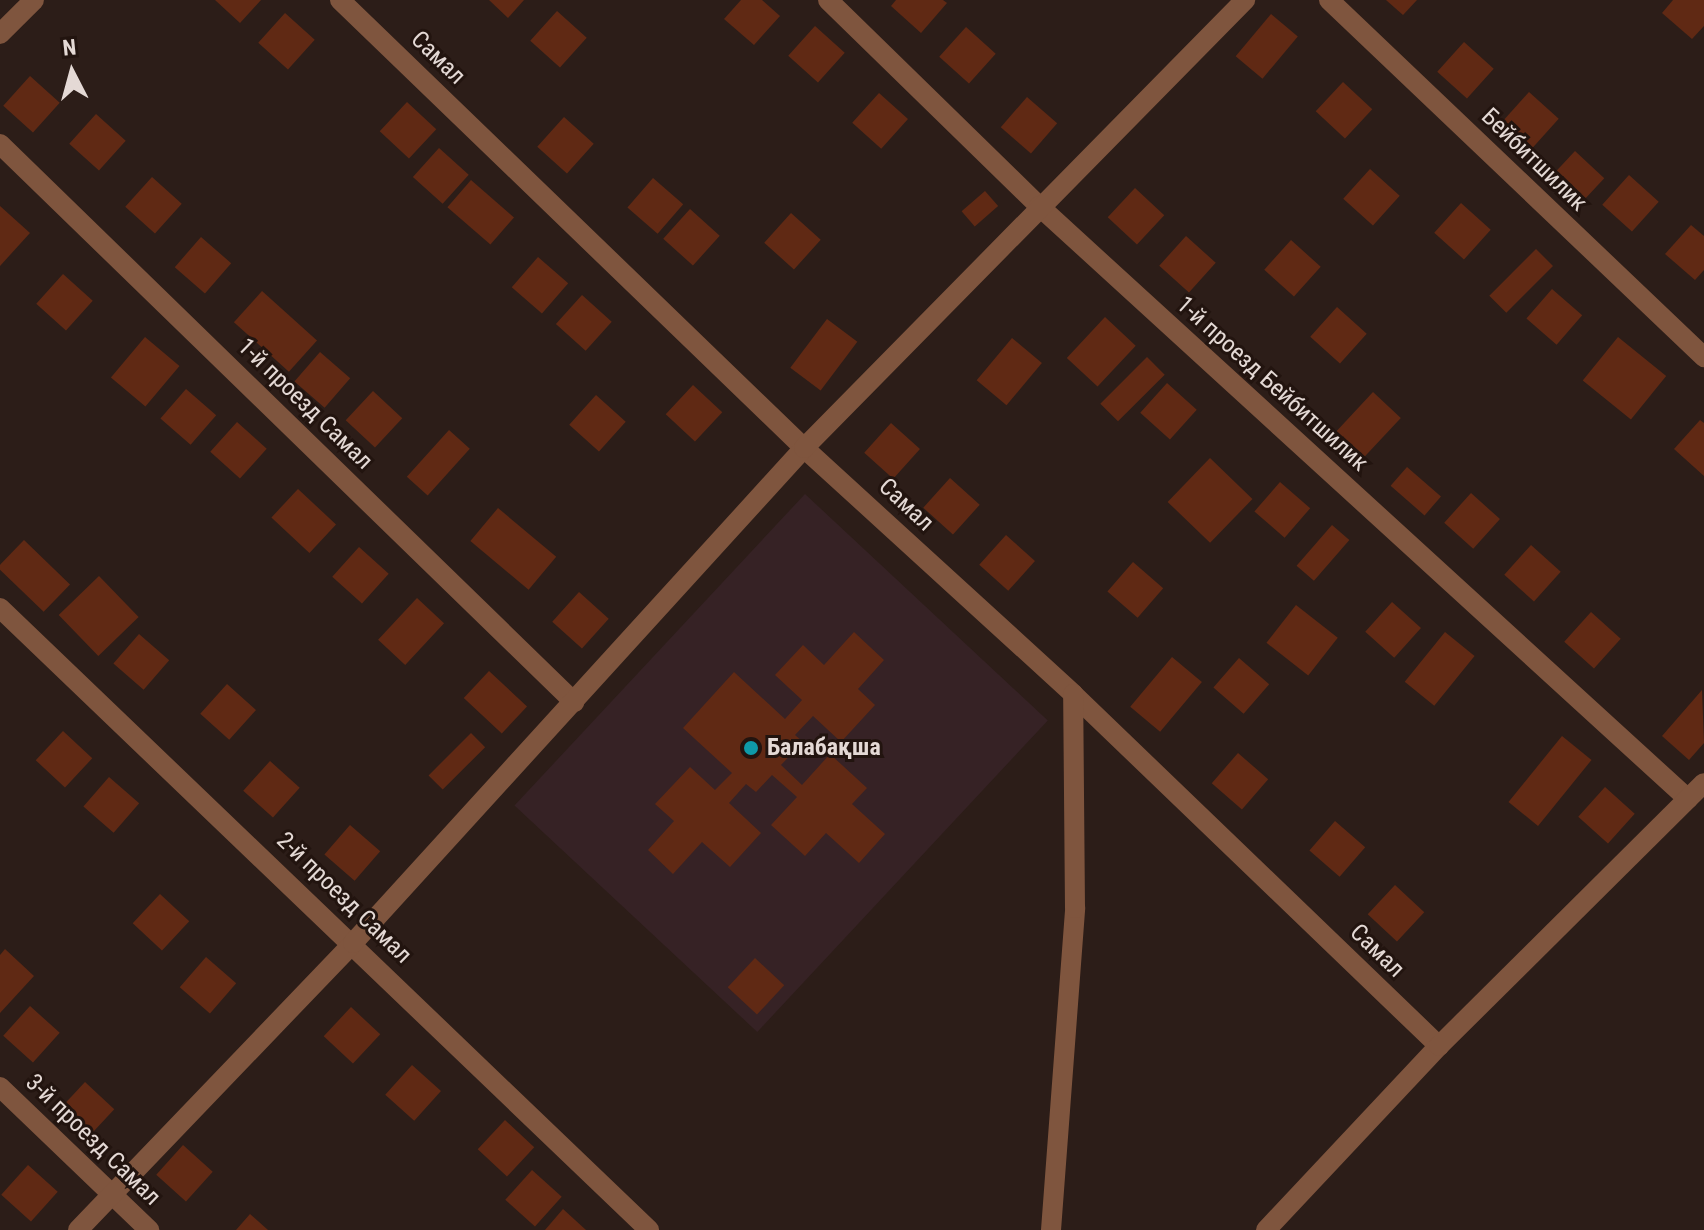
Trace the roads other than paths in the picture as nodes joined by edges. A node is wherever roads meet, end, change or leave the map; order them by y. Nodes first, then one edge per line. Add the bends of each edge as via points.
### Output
1 (34, 0) edge
2 (340, 0) edge
3 (828, 0) edge
4 (1245, 0) edge
5 (1329, 0) edge
6 (0, 34) edge
7 (0, 144) edge
8 (1039, 206) junction
9 (1704, 357) edge
10 (804, 448) junction
11 (0, 608) edge
12 (1073, 694) junction
13 (574, 702) junction
14 (1704, 783) edge
15 (1688, 799) junction
16 (353, 943) junction
17 (1439, 1046) junction
18 (0, 1087) edge
19 (113, 1195) junction
20 (78, 1230) edge
21 (149, 1230) edge
22 (649, 1230) edge
23 (1051, 1230) edge
24 (1266, 1230) edge

1 - 6 street
2 - 10 street, Самал
3 - 8 street, 1-й проезд Бейбитшилик
4 - 8 street
5 - 9 street, Бейбитшилик
7 - 13 street, 1-й проезд Самал
8 - 10 street
8 - 15 street, 1-й проезд Бейбитшилик
10 - 12 street, Самал
10 - 13 street
11 - 16 street, 2-й проезд Самал
12 - 17 street, Самал
12 - 23 street via 1075,908
13 - 16 street
14 - 15 street
15 - 17 street
16 - 19 street
16 - 22 street, 2-й проезд Самал
17 - 24 street
18 - 19 street, 3-й проезд Самал
19 - 20 street
19 - 21 street, 3-й проезд Самал

